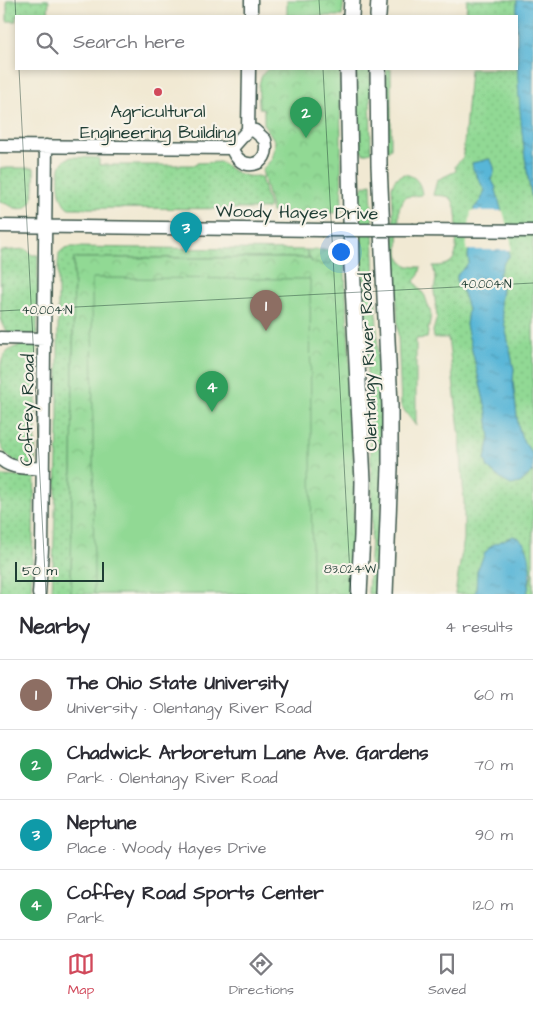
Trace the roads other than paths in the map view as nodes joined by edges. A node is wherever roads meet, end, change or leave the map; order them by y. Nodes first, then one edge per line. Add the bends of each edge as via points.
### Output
1 (251, 0) edge
2 (352, 0) edge
3 (380, 0) edge
4 (251, 15) edge
5 (351, 15) edge
6 (378, 15) edge
7 (250, 70) edge
8 (348, 70) edge
9 (378, 70) edge
10 (248, 130) junction
11 (0, 146) edge
12 (46, 146) junction
13 (232, 148) junction
14 (0, 226) edge
15 (46, 227) junction
16 (533, 231) edge
17 (0, 338) edge
18 (45, 339) junction
19 (0, 458) edge
20 (43, 469) junction
21 (39, 594) edge
22 (359, 594) edge
23 (385, 594) edge

1 - 4 street
2 - 5 main road
3 - 6 main road
7 - 10 street
8 - 22 main road, Olentangy River Road via 352,255 363,480
9 - 23 main road, Olentangy River Road via 380,204 390,406
10 - 13 street
10 - 13 street via 255,130 266,140 263,158 247,164 236,158
11 - 12 street
12 - 13 street
12 - 15 street, Coffey Road
14 - 15 street, Woody Hayes Drive
15 - 16 street, Woody Hayes Drive, bridge
15 - 18 street, Coffey Road
17 - 18 street
18 - 20 street, Coffey Road
19 - 20 street via 10,466
20 - 21 street, Coffey Road

